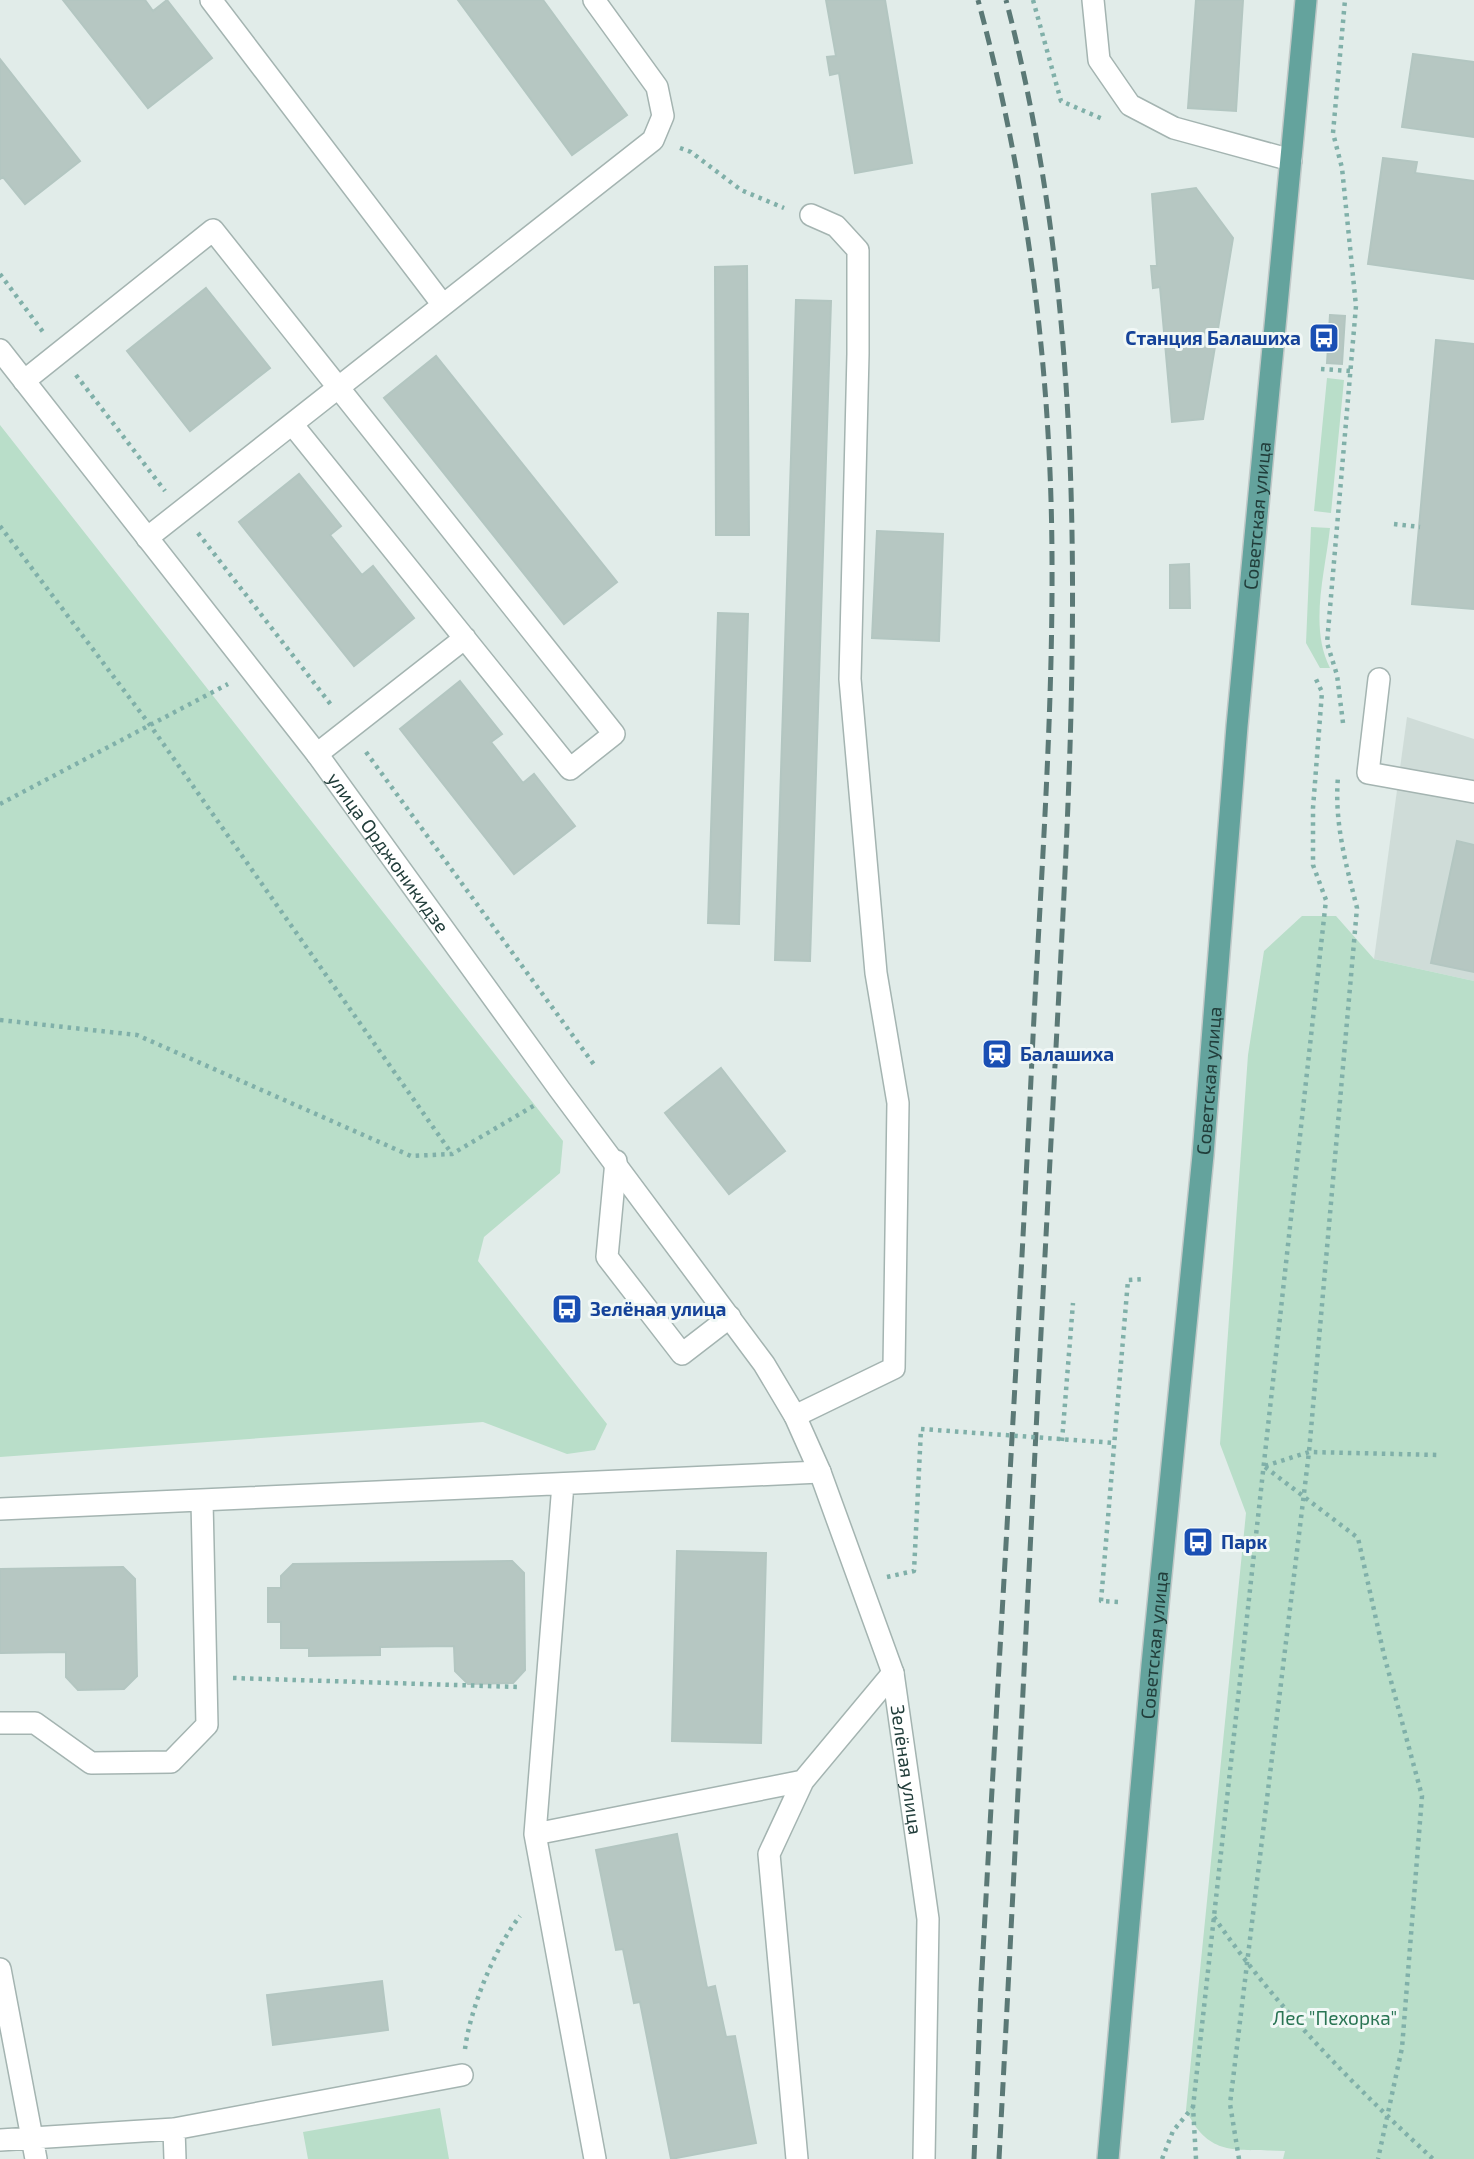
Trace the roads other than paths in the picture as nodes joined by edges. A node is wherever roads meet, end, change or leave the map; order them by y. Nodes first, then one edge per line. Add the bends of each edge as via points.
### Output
1 (211, 0) edge
2 (594, 0) edge
3 (1093, 0) edge
4 (1306, 0) edge
5 (1292, 160) junction
6 (811, 215) road end
7 (443, 305) junction
8 (0, 351) edge
9 (24, 381) junction
10 (339, 387) junction
11 (292, 424) junction
12 (147, 538) junction
13 (465, 638) junction
14 (1379, 679) dead end
15 (317, 754) junction
16 (1474, 792) edge
17 (616, 1161) junction
18 (730, 1317) junction
19 (764, 1364) joint
20 (794, 1416) junction
21 (820, 1472) junction
22 (563, 1484) junction
23 (202, 1501) junction
24 (0, 1508) edge
25 (893, 1673) junction
26 (0, 1723) edge
27 (803, 1781) junction
28 (535, 1834) junction
29 (0, 1969) edge
30 (462, 2075) road end
31 (174, 2129) junction
32 (0, 2140) edge
33 (35, 2149) edge
34 (175, 2159) edge
35 (595, 2159) edge
36 (797, 2159) edge
37 (924, 2159) edge
38 (1108, 2159) edge

1 - 7 street
2 - 7 street via 657,87 663,116 653,140
3 - 5 street via 1099,60 1130,105 1174,128
4 - 5 main road, Советская улица
5 - 38 main road, Советская улица
6 - 20 street via 836,226 858,250 850,679 876,973 898,1103 894,1368
7 - 10 street
8 - 9 street, улица Орджоникидзе
9 - 10 street via 214,230
9 - 12 street, улица Орджоникидзе
10 - 11 street
10 - 13 street via 614,734 570,769
11 - 12 street
11 - 13 street
12 - 15 street, улица Орджоникидзе
13 - 15 street
14 - 16 street via 1368,773
15 - 17 street, улица Орджоникидзе
17 - 18 street, улица Орджоникидзе
17 - 18 street via 607,1257 682,1354
18 - 19 street, улица Орджоникидзе
19 - 20 street, Зелёная улица
20 - 21 street, Зелёная улица
21 - 22 street
21 - 25 street, Зелёная улица
22 - 23 street
22 - 28 street
23 - 24 street
23 - 26 street via 207,1725 171,1762 92,1763 35,1723
25 - 27 street
25 - 37 street, Зелёная улица via 928,1919
27 - 28 street
27 - 36 street via 769,1854
28 - 35 street
29 - 33 street
30 - 31 street
31 - 33 street
31 - 34 street
32 - 33 street

